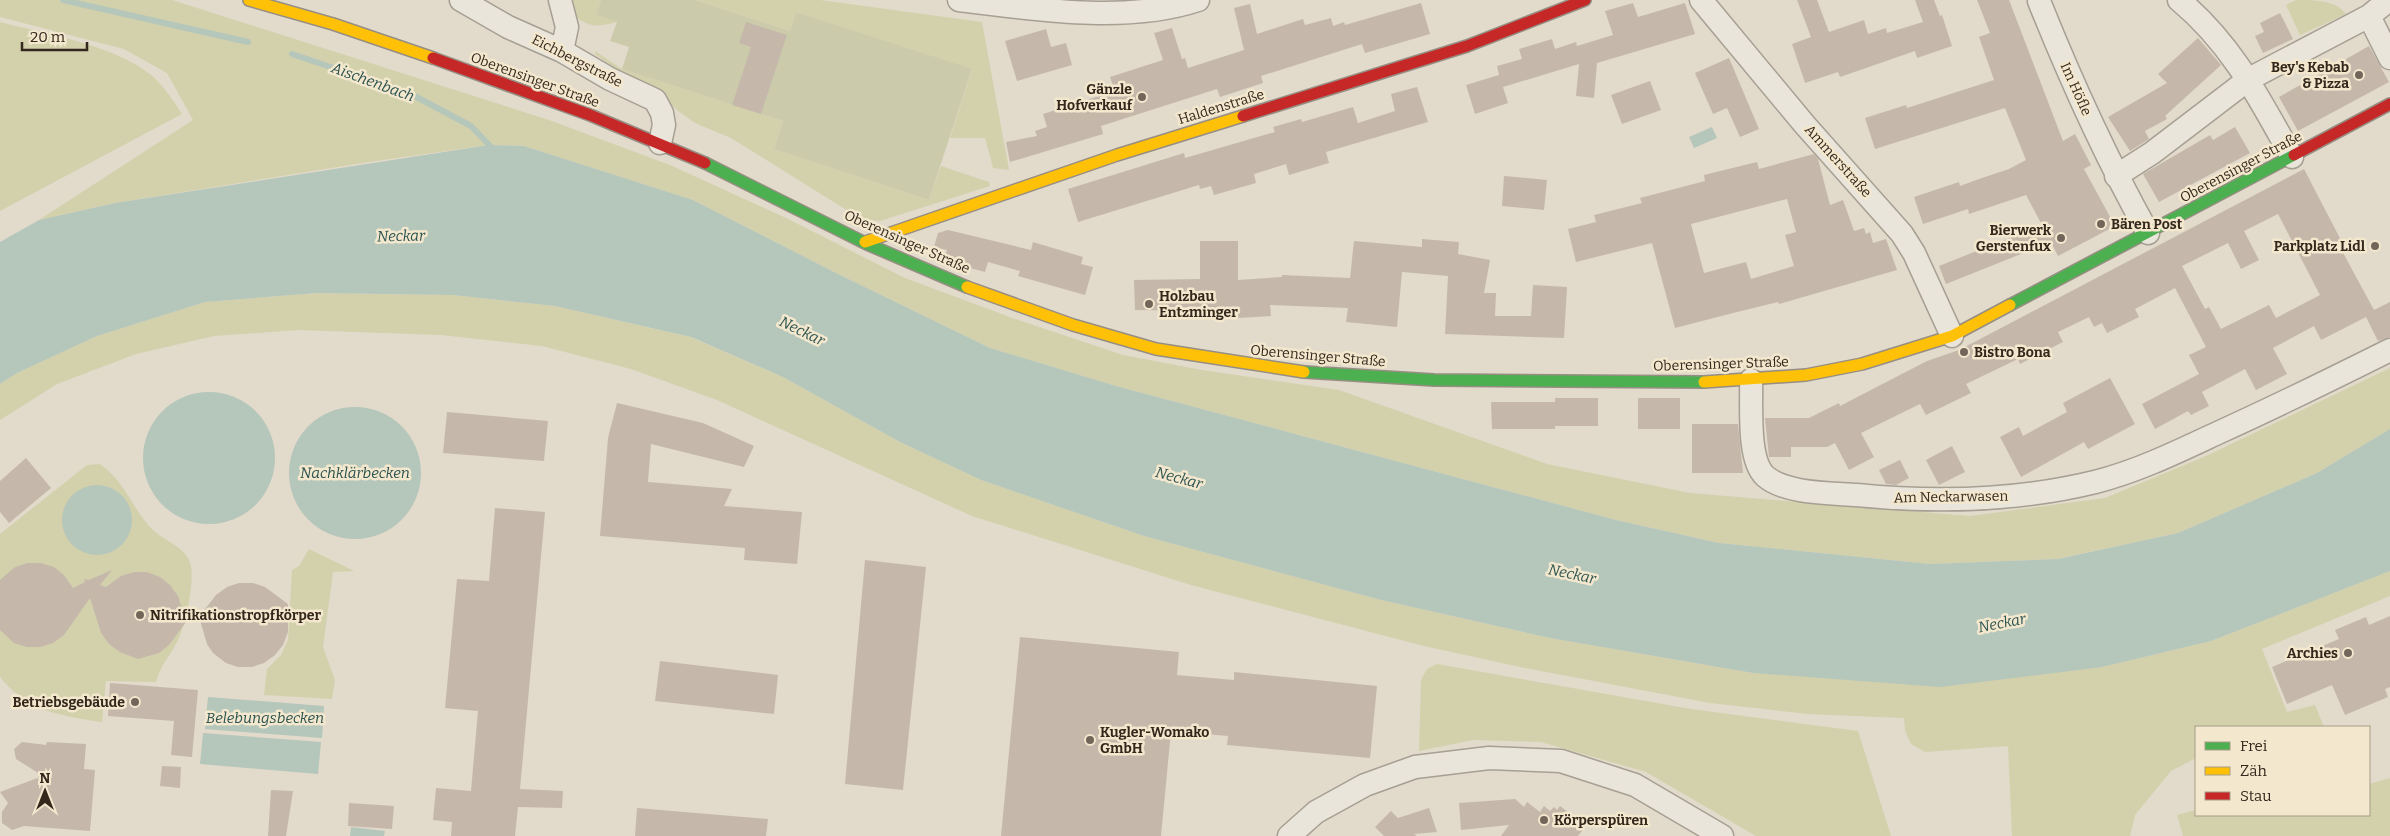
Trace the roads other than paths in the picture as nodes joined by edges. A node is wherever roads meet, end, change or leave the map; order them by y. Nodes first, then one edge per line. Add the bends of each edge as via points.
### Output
1 (249, 0) edge
2 (461, 0) edge
3 (560, 0) edge
4 (959, 0) edge
5 (1198, 0) edge
6 (1585, 0) edge
7 (1701, 0) edge
8 (2179, 0) edge
9 (2389, 0) edge
10 (2039, 1) edge
11 (2369, 16) junction
12 (562, 51) junction
13 (2390, 58) edge
14 (2249, 79) junction
15 (2390, 104) edge
16 (660, 143) junction
17 (2292, 157) junction
18 (2116, 176) junction
19 (2148, 233) junction
20 (865, 242) junction
21 (1952, 336) junction
22 (2390, 350) edge
23 (1751, 380) junction
24 (1289, 836) edge
25 (1722, 836) edge

1 - 16 street, Oberensinger Straße via 432,58
2 - 12 street, Eichbergstraße via 508,27
3 - 12 street via 567,27
4 - 5 street via 1068,12 1151,10
6 - 20 street, Haldenstraße via 1467,46 1117,156
7 - 21 street, Ammerstraße via 1805,125 1902,234
8 - 14 street via 2228,49
9 - 11 street
10 - 18 street, Im Höfle
11 - 13 street
11 - 14 street
12 - 16 street, Eichbergstraße via 655,100 664,125
14 - 17 street
14 - 18 street via 2152,153
15 - 17 street, Oberensinger Straße
16 - 20 street, Oberensinger Straße
17 - 19 street, Oberensinger Straße
18 - 19 street, Im Höfle
19 - 21 street, Oberensinger Straße
20 - 23 street, Oberensinger Straße via 935,274 1085,329 1159,350 1257,367 1440,380
21 - 23 street, Oberensinger Straße via 1911,351 1856,365
22 - 23 street, Am Neckarwasen via 2308,392 2163,458 2096,481 1997,498 1928,500 1803,490 1780,485 1765,476 1756,462
24 - 25 street via 1316,812 1365,785 1415,767 1490,758 1561,761 1635,785

